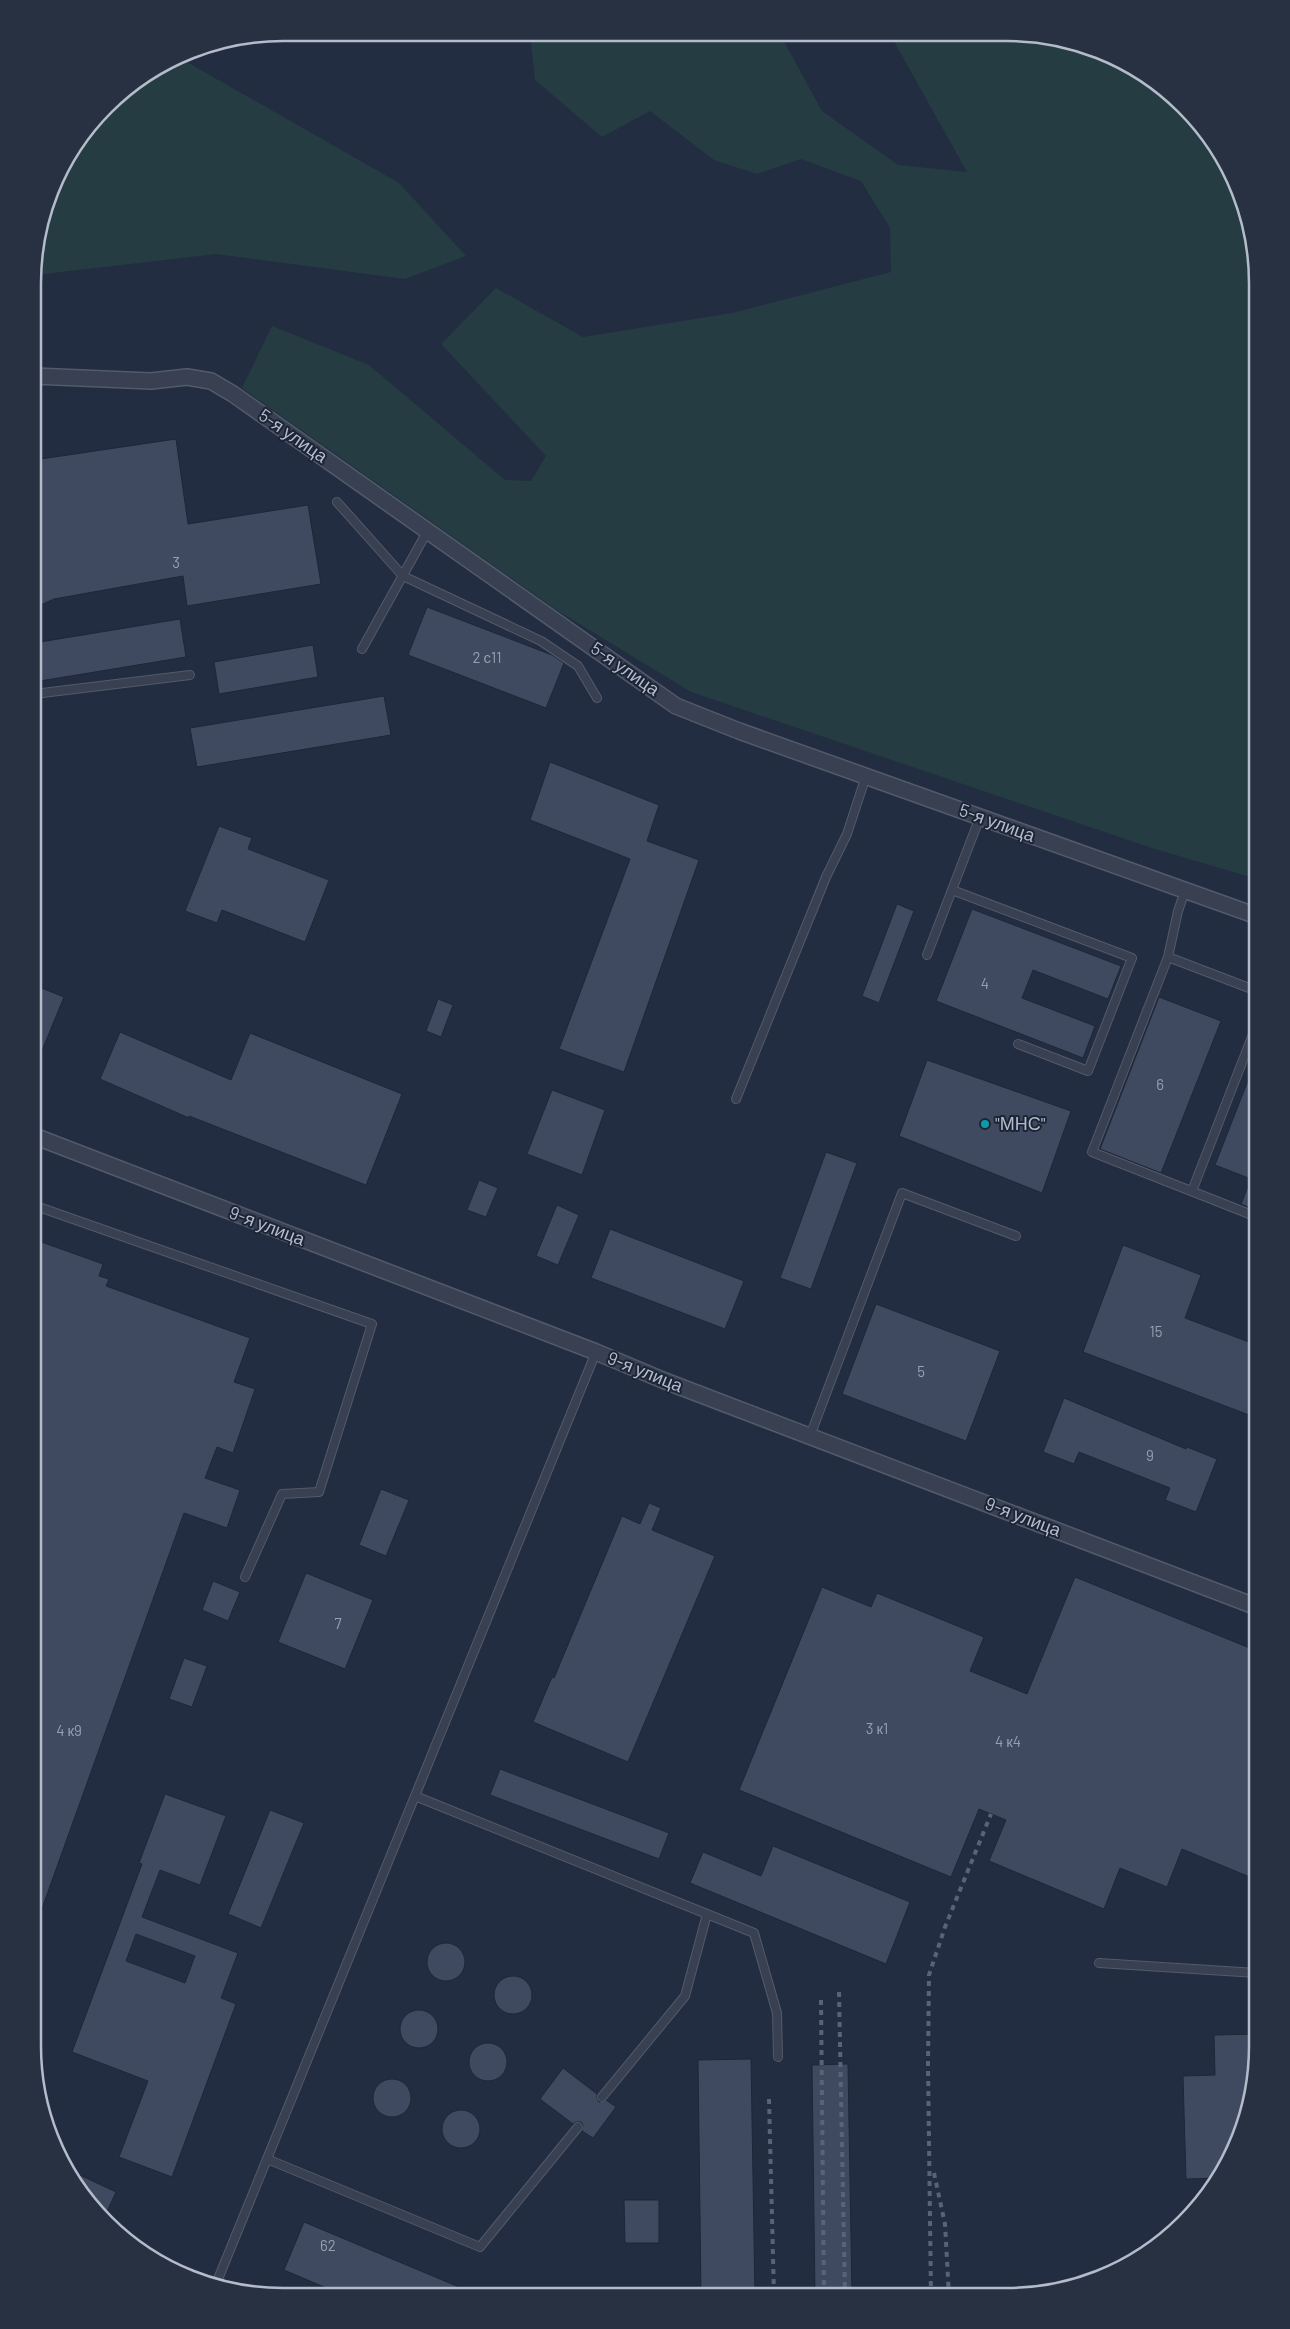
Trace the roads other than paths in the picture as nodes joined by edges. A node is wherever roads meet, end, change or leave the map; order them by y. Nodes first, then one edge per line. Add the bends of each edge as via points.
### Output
1 (41, 376) edge
2 (337, 502) dead end
3 (428, 530) junction
4 (403, 576) junction
5 (362, 649) dead end
6 (190, 675) dead end
7 (41, 693) edge
8 (597, 698) dead end
9 (866, 776) junction
10 (980, 817) junction
11 (952, 890) junction
12 (1186, 891) junction
13 (1249, 913) edge
14 (927, 955) dead end
15 (1168, 956) junction
16 (1249, 988) edge
17 (1018, 1044) dead end
18 (1249, 1045) edge
19 (736, 1098) dead end
20 (41, 1139) edge
21 (1192, 1192) junction
22 (41, 1206) edge
23 (1249, 1213) edge
24 (1016, 1236) dead end
25 (596, 1352) junction
26 (810, 1436) junction
27 (245, 1577) dead end
28 (1249, 1604) edge
29 (415, 1796) junction
30 (707, 1914) junction
31 (1099, 1962) dead end
32 (1249, 1972) edge
33 (778, 2057) dead end
34 (602, 2097) dead end
35 (578, 2127) dead end
36 (267, 2159) junction
37 (218, 2279) edge

1 - 3 street, 5-я улица via 151,381 187,377 211,381
2 - 4 lane
3 - 4 lane
3 - 9 street, 5-я улица via 676,706
4 - 5 lane
4 - 8 lane via 541,641 578,666
6 - 7 lane
9 - 10 street, 5-я улица
9 - 19 lane via 847,834 826,877
10 - 11 lane
10 - 12 street, 5-я улица
11 - 14 lane
11 - 17 lane via 1132,958 1088,1071
12 - 13 street, 5-я улица
12 - 15 lane
15 - 16 lane
15 - 21 lane via 1092,1152
18 - 21 lane
20 - 25 street, 9-я улица
21 - 23 lane
22 - 27 lane via 372,1324 319,1492 282,1494
24 - 26 lane via 902,1193
25 - 26 street, 9-я улица
25 - 29 lane
26 - 28 street, 9-я улица
29 - 30 lane
29 - 36 lane
30 - 33 lane via 754,1933 777,2013
30 - 34 lane via 685,1996
31 - 32 lane
35 - 36 lane via 480,2247
36 - 37 lane

